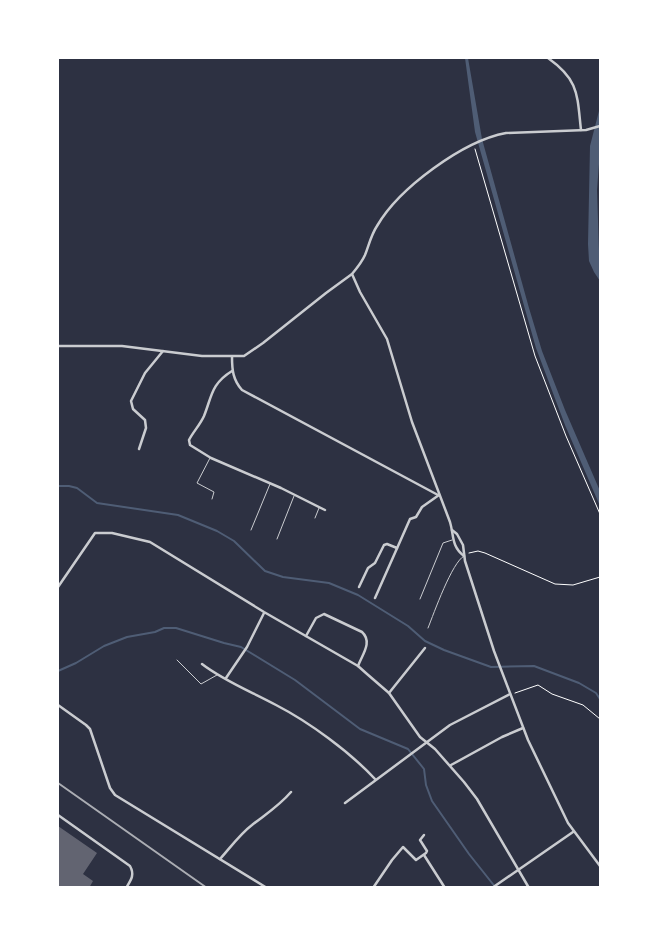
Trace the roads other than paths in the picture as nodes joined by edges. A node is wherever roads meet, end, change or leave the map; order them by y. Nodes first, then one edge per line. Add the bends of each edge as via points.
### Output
1 (548, 58) edge
2 (600, 126) edge
3 (581, 130) junction
4 (352, 274) junction
5 (58, 346) edge
6 (163, 351) junction
7 (232, 356) junction
8 (232, 371) junction
9 (139, 449) dead end
10 (211, 458) junction
11 (271, 483) junction
12 (295, 495) junction
13 (439, 495) junction
14 (212, 499) dead end
15 (319, 507) junction
16 (325, 510) dead end
17 (315, 518) dead end
18 (251, 530) dead end
19 (452, 530) junction
20 (277, 539) dead end
21 (452, 540) junction
22 (397, 548) junction
23 (464, 556) junction
24 (58, 587) edge
25 (359, 587) dead end
26 (375, 598) dead end
27 (420, 599) dead end
28 (264, 612) junction
29 (428, 628) dead end
30 (306, 636) junction
31 (425, 648) dead end
32 (177, 660) dead end
33 (202, 664) dead end
34 (358, 666) junction
35 (218, 674) junction
36 (226, 678) junction
37 (389, 693) junction
38 (512, 694) junction
39 (58, 706) edge
40 (523, 728) junction
41 (427, 743) junction
42 (451, 765) junction
43 (375, 779) junction
44 (291, 792) dead end
45 (345, 803) dead end
46 (58, 815) edge
47 (573, 832) junction
48 (424, 835) dead end
49 (424, 855) junction
50 (220, 859) junction
51 (600, 866) edge
52 (518, 870) junction
53 (126, 888) edge
54 (267, 888) edge
55 (373, 888) edge
56 (445, 888) edge
57 (492, 888) edge
58 (529, 888) edge

1 - 3 street via 573,81
2 - 3 street
3 - 4 street via 514,132 474,143 436,167 386,212
4 - 7 street via 251,352
4 - 13 street via 387,338 412,422
5 - 6 street via 122,346
6 - 7 street
6 - 9 street via 145,373 131,401 133,409 145,420 146,428
7 - 8 street
8 - 10 street via 214,386 203,418 188,441
8 - 13 street via 246,392
10 - 11 street
10 - 14 lane via 198,483 214,492
11 - 12 street
11 - 18 lane
12 - 15 street
12 - 20 lane
13 - 19 street
13 - 22 street via 410,519
15 - 16 street
15 - 17 lane
19 - 21 street
19 - 23 street via 460,538
21 - 23 street
21 - 27 lane via 443,543
22 - 25 street via 384,545
22 - 26 street
23 - 29 lane via 458,558
23 - 38 street via 502,675
24 - 28 street via 94,533 100,532 150,542
28 - 30 street
28 - 36 street via 243,654
30 - 34 street
30 - 34 street via 316,618 324,614 362,632 367,644
31 - 37 street
32 - 35 lane via 201,684
33 - 35 street
34 - 37 street
35 - 36 street
36 - 43 street via 306,723
37 - 41 street
38 - 40 street
38 - 41 street via 460,719
39 - 50 street via 90,729 115,796
40 - 42 street
40 - 47 street
41 - 42 street
41 - 43 street
42 - 52 street via 477,799
43 - 45 street
44 - 50 street via 272,812 252,825
46 - 53 street via 130,866 132,878
47 - 51 street
47 - 52 street
48 - 49 street via 420,840 426,851
49 - 55 street via 416,860 404,847
49 - 56 street
50 - 54 street
52 - 57 street
52 - 58 street

